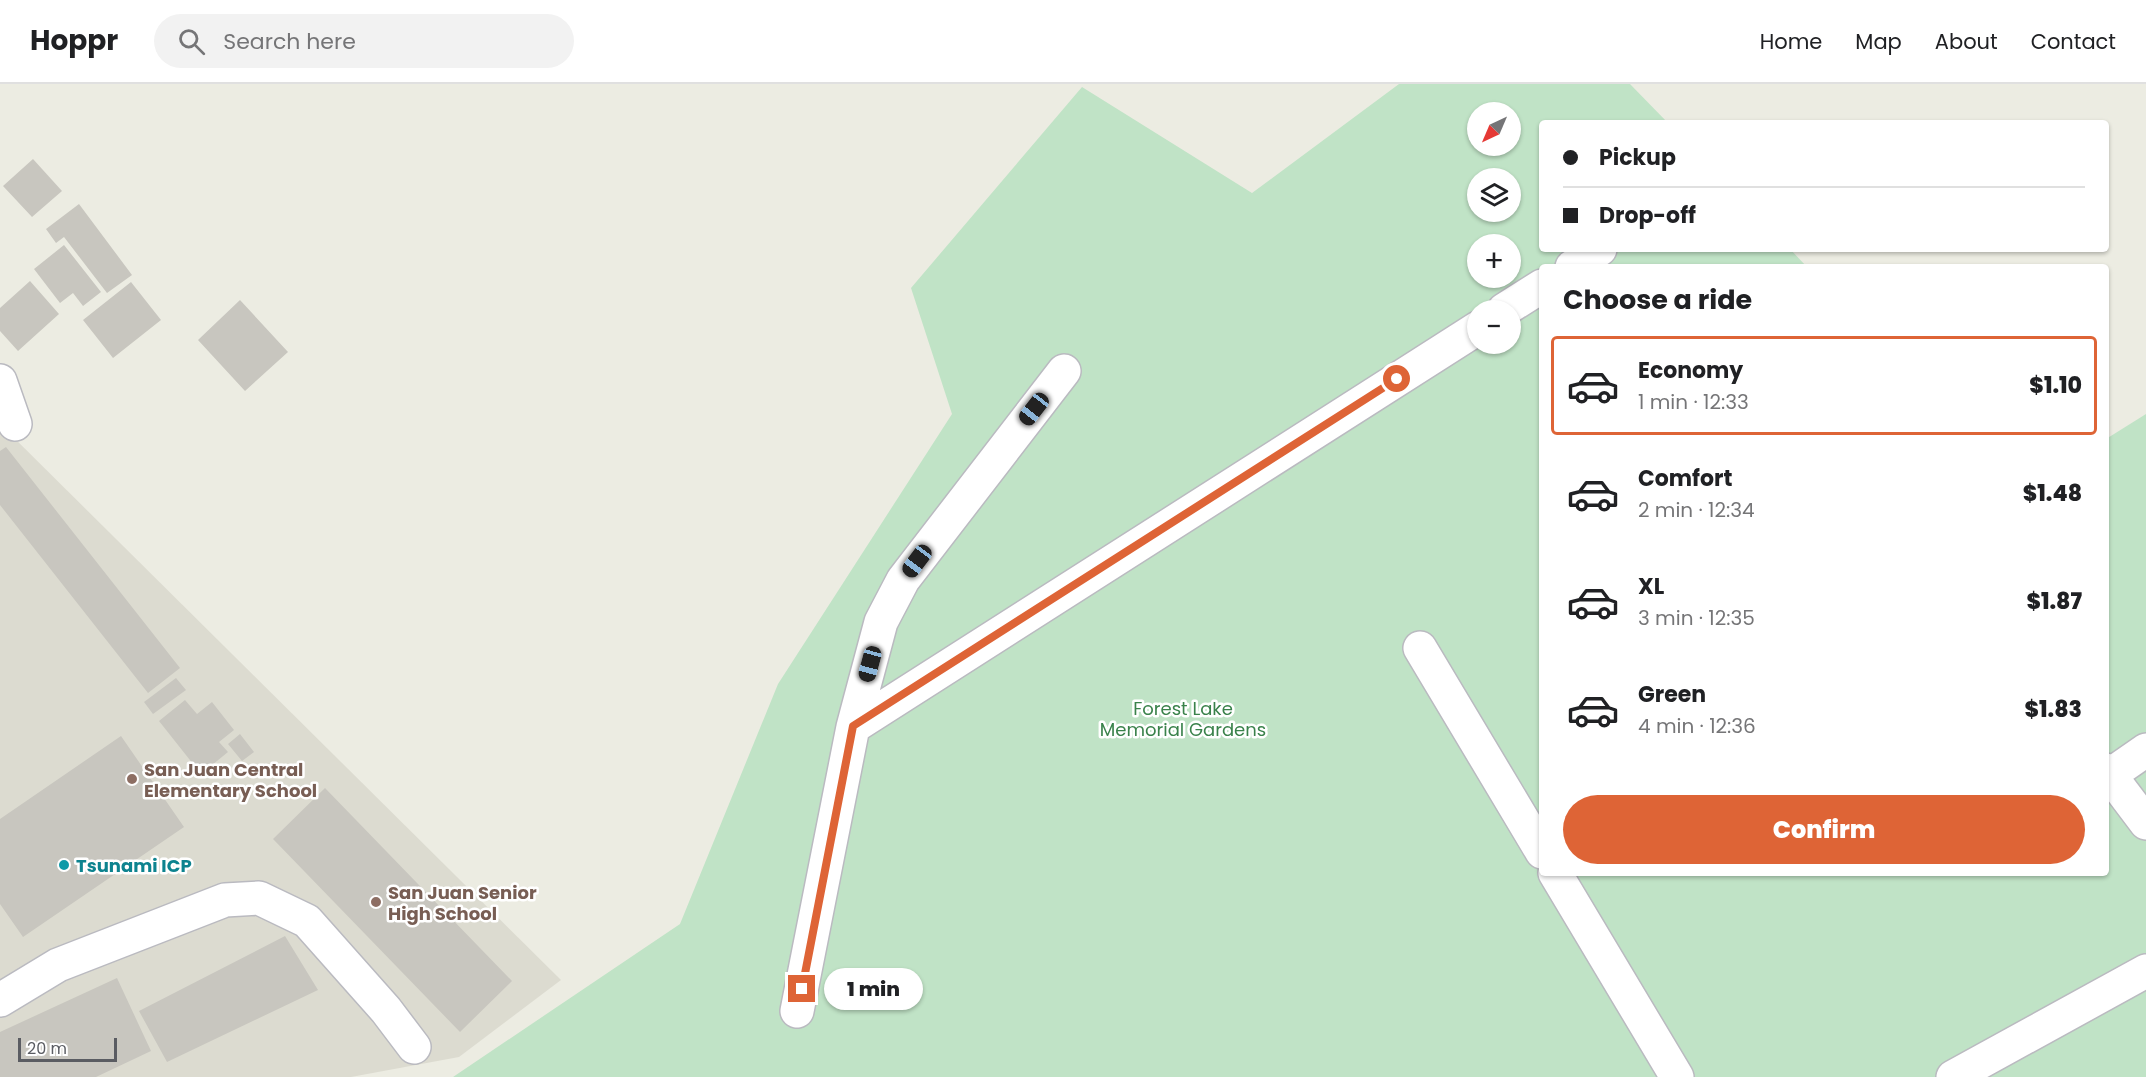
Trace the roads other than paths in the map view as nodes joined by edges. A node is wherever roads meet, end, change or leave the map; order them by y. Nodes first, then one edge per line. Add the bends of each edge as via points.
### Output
1 (1595, 252) edge
2 (1577, 264) edge
3 (1539, 288) edge
4 (1520, 300) edge
5 (1467, 335) edge
6 (1064, 371) dead end
7 (0, 381) edge
8 (15, 424) dead end
9 (1420, 648) dead end
10 (853, 726) junction
11 (2146, 750) edge
12 (2109, 772) edge
13 (2109, 774) edge
14 (2146, 824) edge
15 (1539, 847) edge
16 (1557, 876) edge
17 (2146, 971) edge
18 (0, 1000) edge
19 (797, 1011) dead end
20 (414, 1047) dead end
21 (1677, 1077) edge
22 (1953, 1077) edge

1 - 2 street
3 - 4 street
5 - 10 street
6 - 10 street via 903,580 881,622
7 - 8 street
9 - 15 street
10 - 19 street
11 - 12 street
13 - 14 street
16 - 21 street
17 - 22 street
18 - 20 street via 58,965 225,900 259,898 307,921

